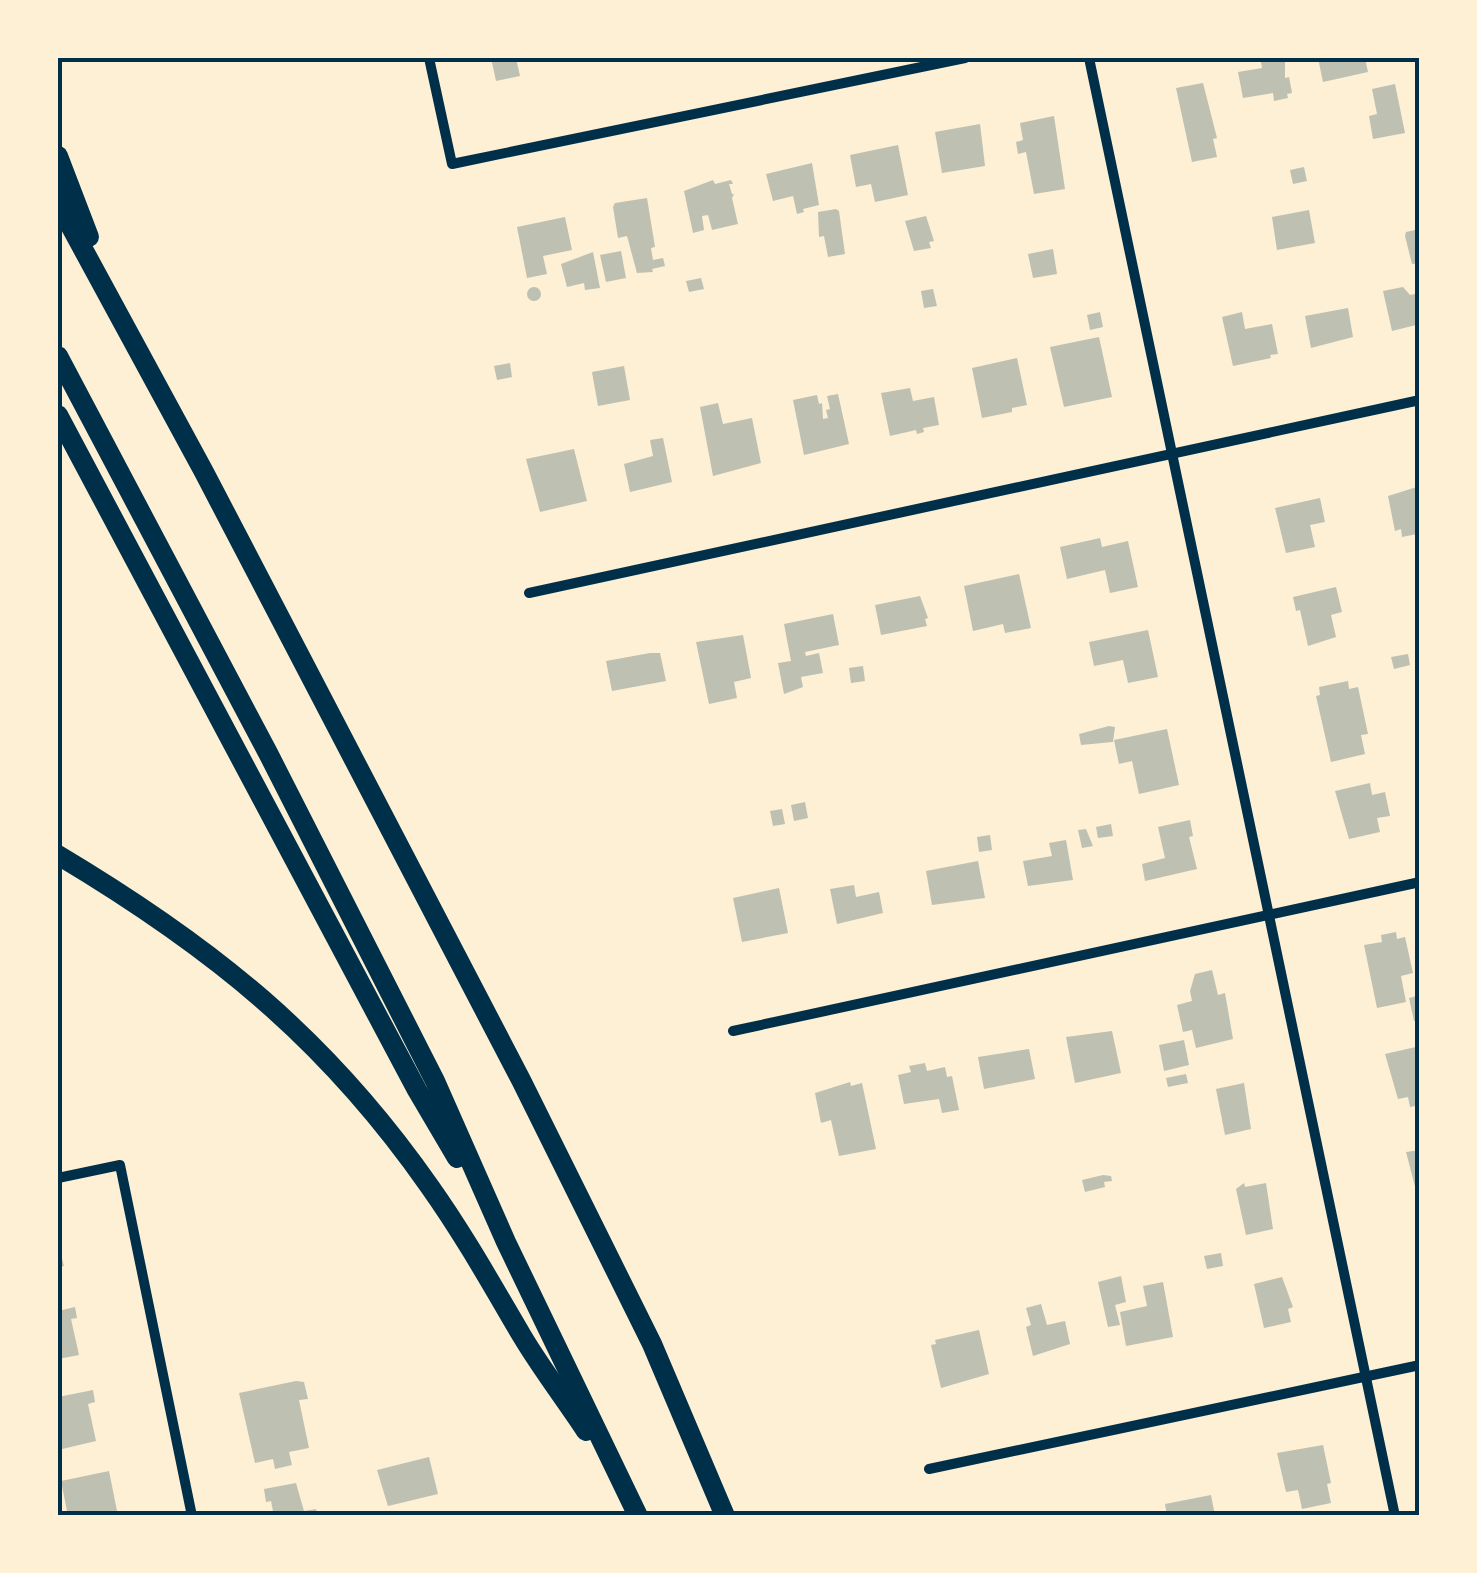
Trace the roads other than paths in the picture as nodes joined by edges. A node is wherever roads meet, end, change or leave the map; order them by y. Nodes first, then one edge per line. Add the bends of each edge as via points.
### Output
1 (429, 58) edge
2 (965, 58) edge
3 (1089, 58) edge
4 (58, 156) edge
5 (58, 203) edge
6 (119, 314) junction
7 (58, 356) edge
8 (1420, 400) edge
9 (58, 416) edge
10 (1170, 454) junction
11 (529, 593) dead end
12 (58, 855) edge
13 (1420, 882) edge
14 (1268, 915) junction
15 (732, 1031) dead end
16 (58, 1178) edge
17 (506, 1242) junction
18 (1420, 1365) edge
19 (1366, 1376) junction
20 (929, 1469) dead end
21 (626, 1489) junction
22 (192, 1516) edge
23 (638, 1516) edge
24 (725, 1516) edge
25 (1396, 1516) edge

1 - 2 street via 452,164
3 - 10 street
4 - 6 highway
5 - 6 highway
6 - 24 highway via 521,1080 652,1344
7 - 17 highway via 435,1081
8 - 10 street
9 - 17 highway via 416,1090
10 - 11 street
10 - 14 street
12 - 21 highway via 202,947 329,1061 428,1184
13 - 14 street
14 - 15 street
14 - 19 street
16 - 22 street via 120,1165
17 - 21 highway
18 - 19 street
19 - 20 street
19 - 25 street
21 - 23 highway

